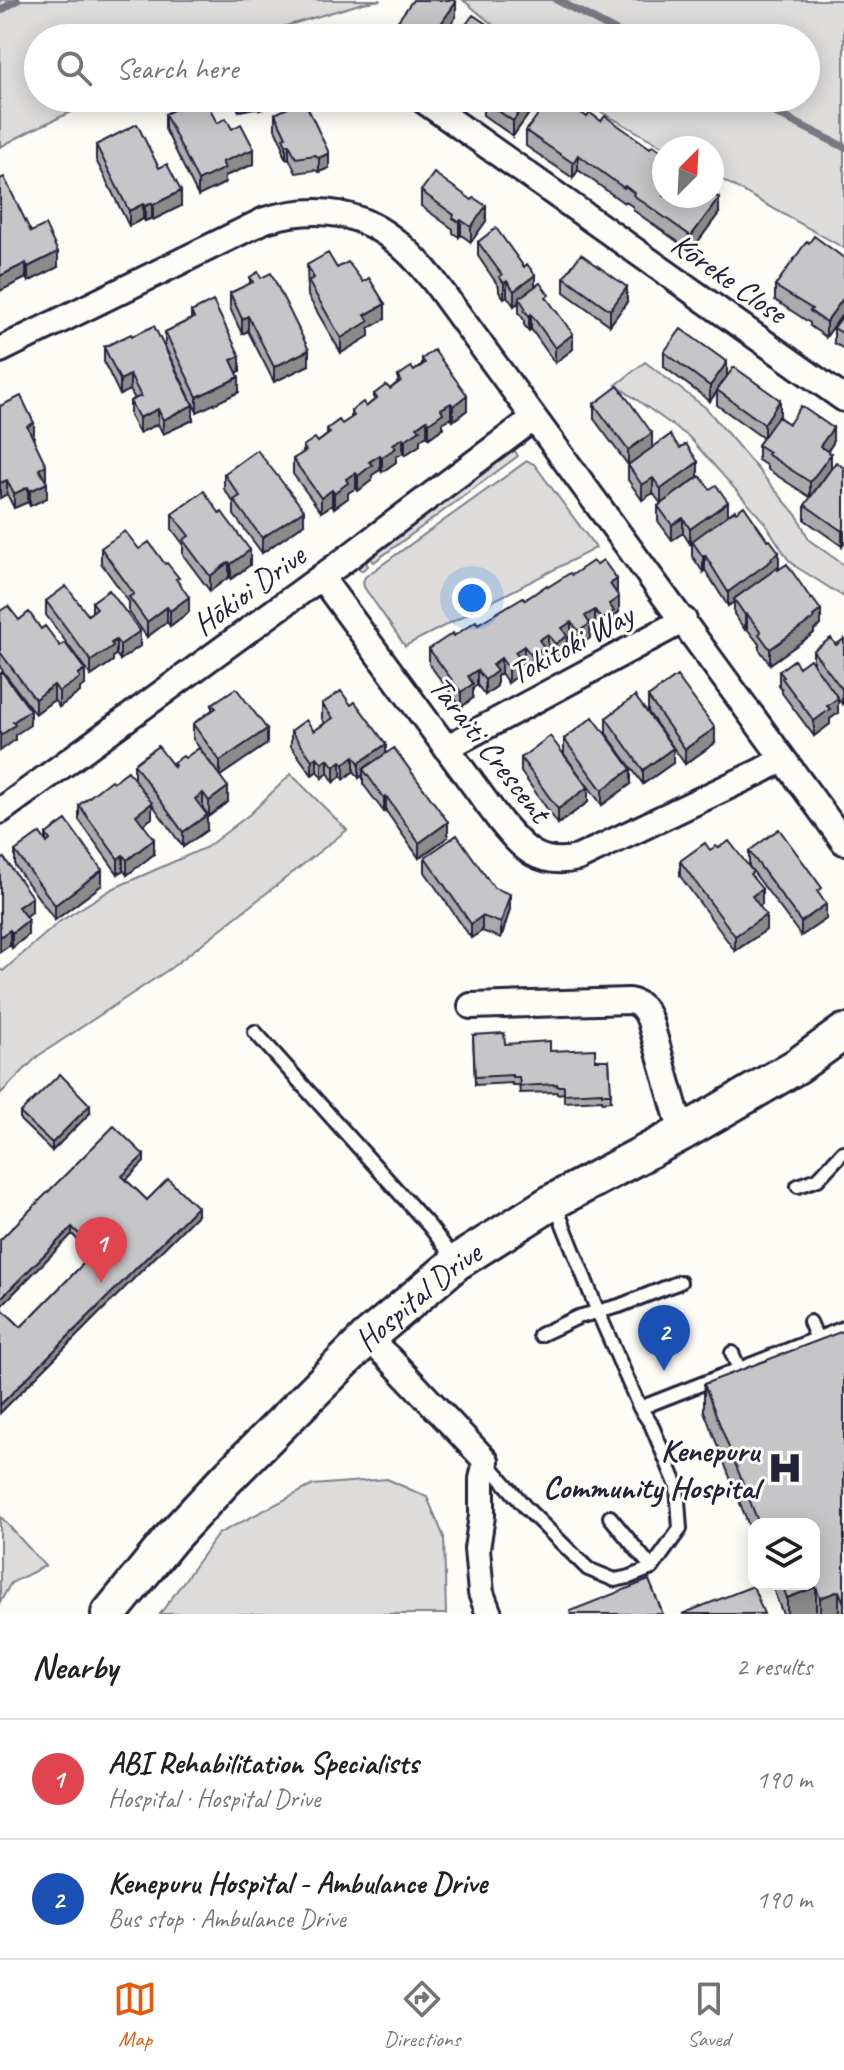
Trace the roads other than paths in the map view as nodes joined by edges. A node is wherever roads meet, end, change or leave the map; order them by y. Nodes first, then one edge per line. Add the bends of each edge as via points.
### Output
1 (440, 112) edge
2 (0, 350) edge
3 (844, 399) edge
4 (534, 418) junction
5 (321, 577) junction
6 (684, 620) junction
7 (446, 748) junction
8 (783, 759) junction
9 (0, 811) edge
10 (844, 842) edge
11 (471, 1006) dead end
12 (255, 1032) dead end
13 (844, 1032) edge
14 (682, 1133) junction
15 (843, 1152) edge
16 (798, 1186) dead end
17 (554, 1201) junction
18 (457, 1262) junction
19 (680, 1282) dead end
20 (598, 1312) junction
21 (810, 1322) dead end
22 (844, 1328) edge
23 (540, 1335) dead end
24 (367, 1338) junction
25 (817, 1339) junction
26 (732, 1353) dead end
27 (739, 1369) junction
28 (640, 1408) junction
29 (486, 1461) junction
30 (610, 1517) dead end
31 (652, 1568) junction
32 (109, 1614) edge
33 (489, 1614) edge

1 - 3 street, Kōreke Close
2 - 4 street via 243,229 282,215 318,211 363,221 411,252
4 - 5 street, Hōkioi Drive
4 - 6 street
5 - 7 street, Taraiti Crescent
5 - 9 street, Hōkioi Drive
6 - 7 street, Tokitoki Way
6 - 8 street
7 - 8 street, Taraiti Crescent via 513,838 536,855 560,861 591,853
8 - 10 street
11 - 14 street via 639,1004 650,1021
12 - 18 lane
13 - 14 street, Hospital Drive
14 - 17 street, Hospital Drive
15 - 16 lane via 818,1179
17 - 18 street, Hospital Drive
17 - 20 lane
18 - 24 street, Hospital Drive
19 - 20 lane
20 - 23 lane
20 - 28 lane
21 - 25 lane
22 - 25 lane
24 - 29 street
24 - 32 street, Hospital Drive via 172,1537
25 - 27 lane
26 - 27 lane
27 - 28 lane
28 - 31 lane via 677,1486 680,1529
29 - 31 lane via 588,1569 615,1580
29 - 33 street via 477,1549 481,1593
30 - 31 lane

